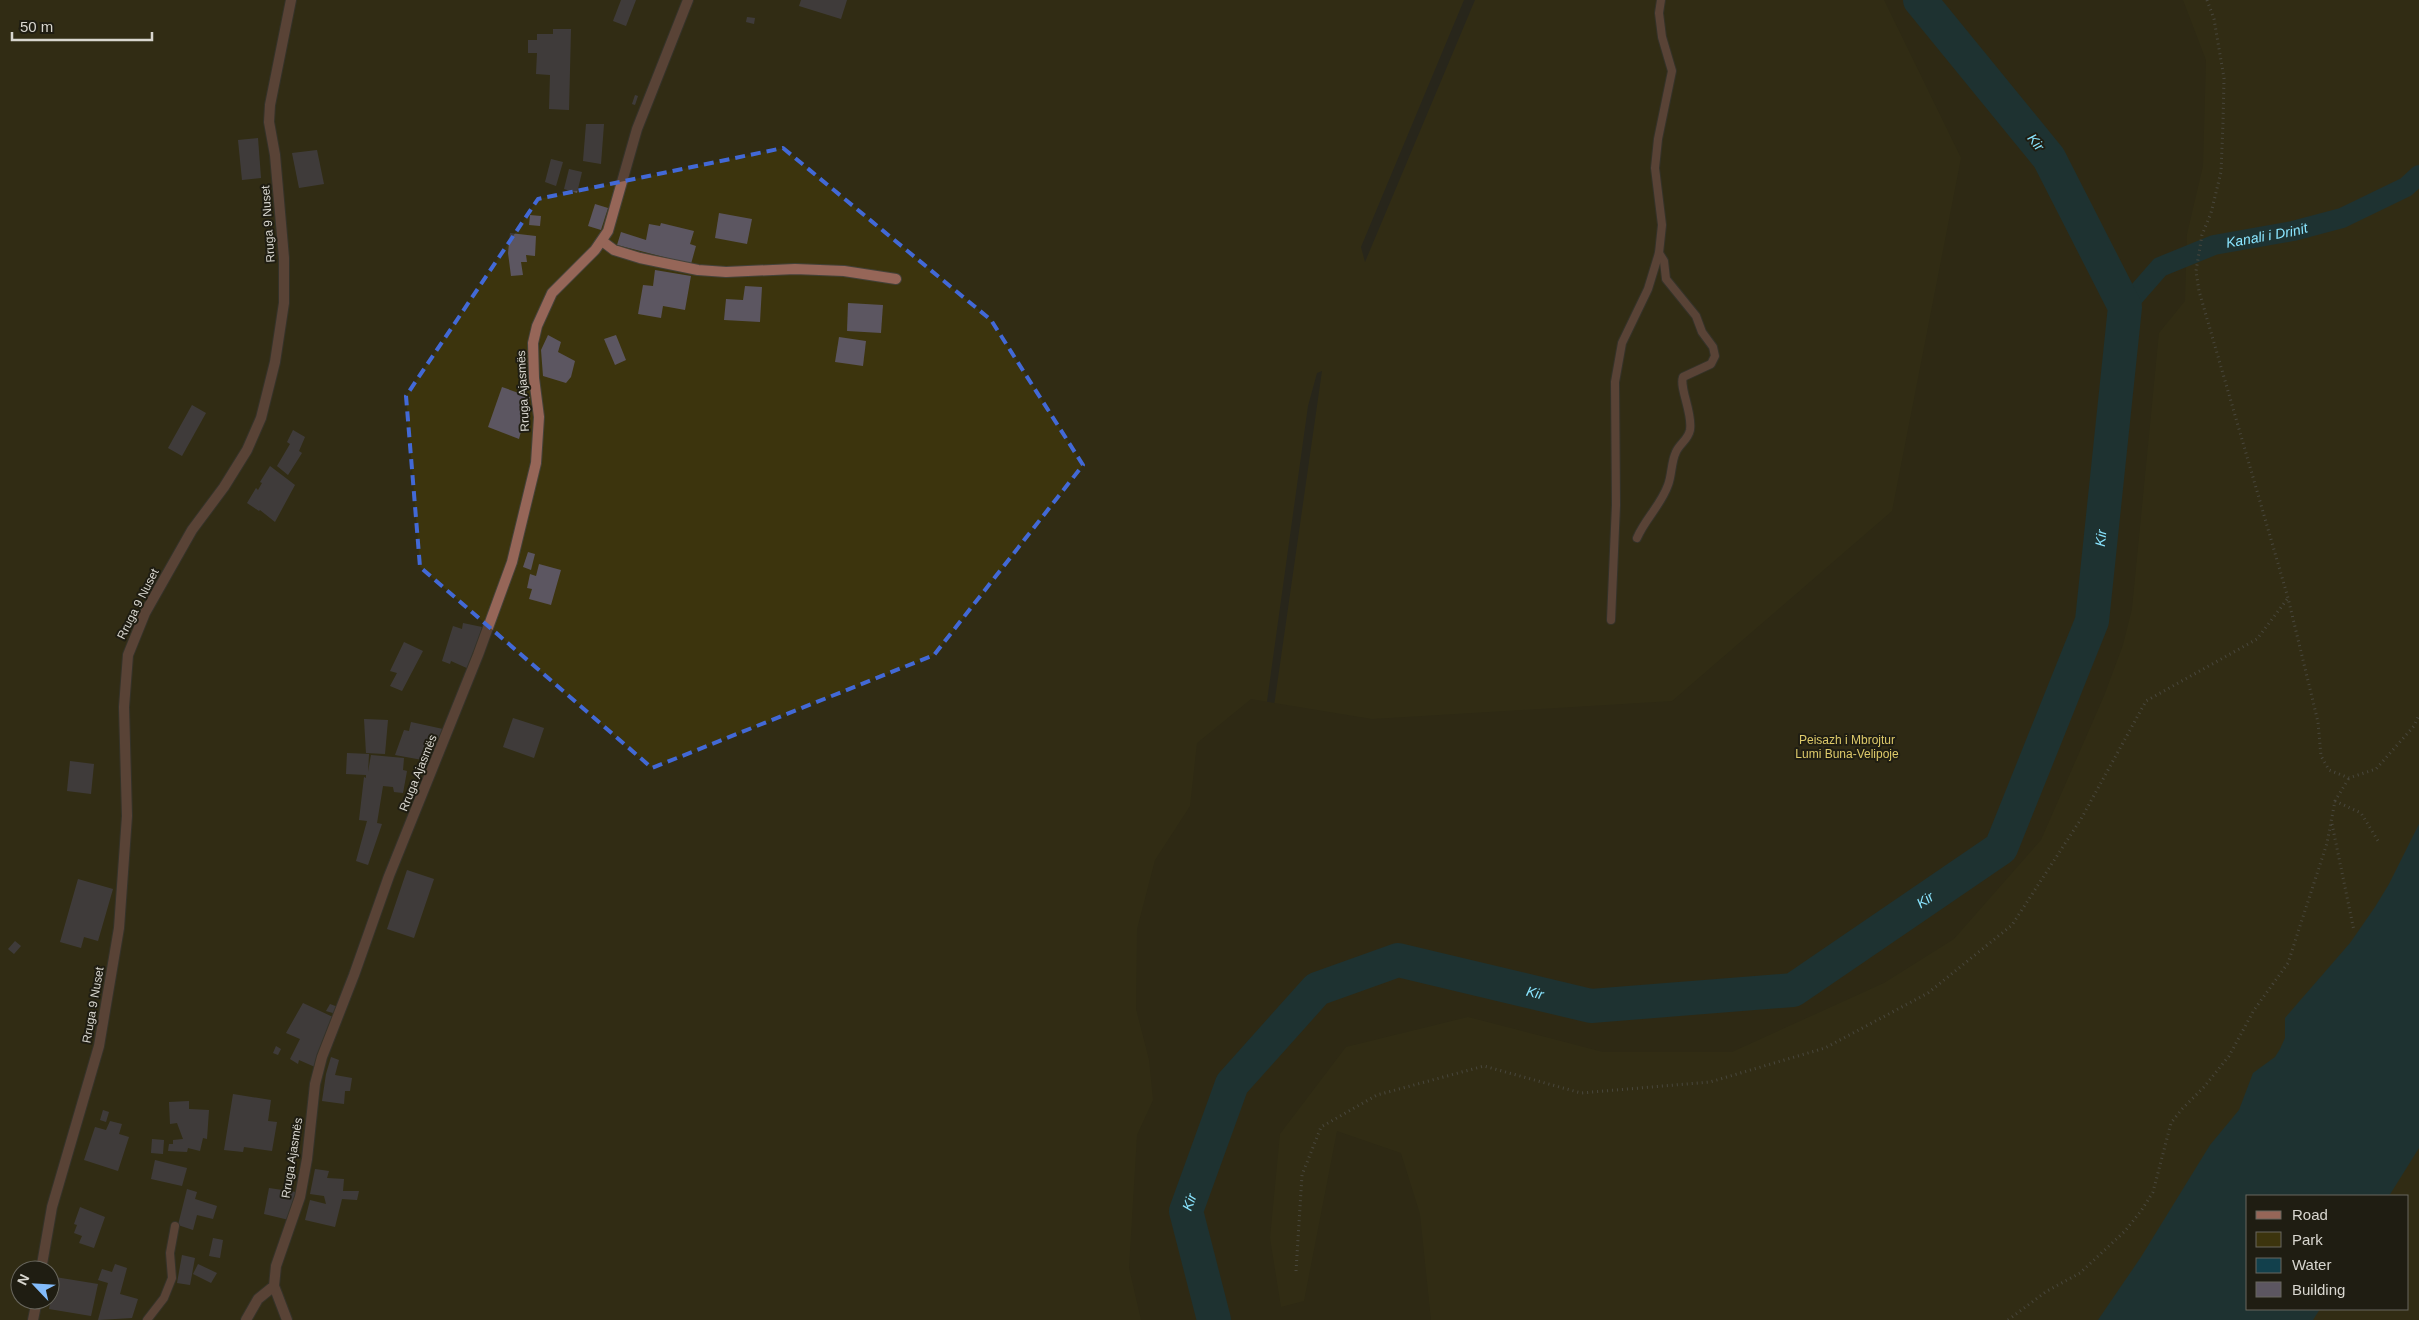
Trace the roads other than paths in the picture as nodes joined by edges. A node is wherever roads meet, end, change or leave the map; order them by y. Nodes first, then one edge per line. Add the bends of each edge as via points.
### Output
1 (291, 0) edge
2 (688, 0) edge
3 (1661, 0) edge
4 (602, 240) junction
5 (1659, 253) junction
6 (896, 279) dead end
7 (1637, 538) dead end
8 (1611, 620) dead end
9 (174, 1226) dead end
10 (43, 1260) edge
11 (274, 1286) junction
12 (147, 1320) edge
13 (246, 1320) edge
14 (287, 1320) edge

1 - 10 street, Rruga 9 Nuset via 272,86 269,122 284,258 284,303 275,362 261,418 247,450 192,530 145,613 128,655 124,707 126,816 119,928 99,1046 52,1207
2 - 4 street, Rruga Ajasmës via 637,129 614,214
3 - 5 lane via 1662,37 1672,71 1655,168 1662,225
4 - 6 street via 614,250 698,270 844,271
4 - 11 street, Rruga Ajasmës via 552,293 537,326 533,343 539,417 536,463 512,562 322,1057 315,1084 302,1188 276,1266
5 - 7 lane via 1664,260 1666,279 1696,316 1715,356 1711,364 1683,378 1690,430 1676,452 1660,504
5 - 8 lane via 1648,289 1622,343 1614,382 1616,505
9 - 12 lane via 170,1253 172,1278 164,1298
11 - 13 street via 258,1300
11 - 14 street

